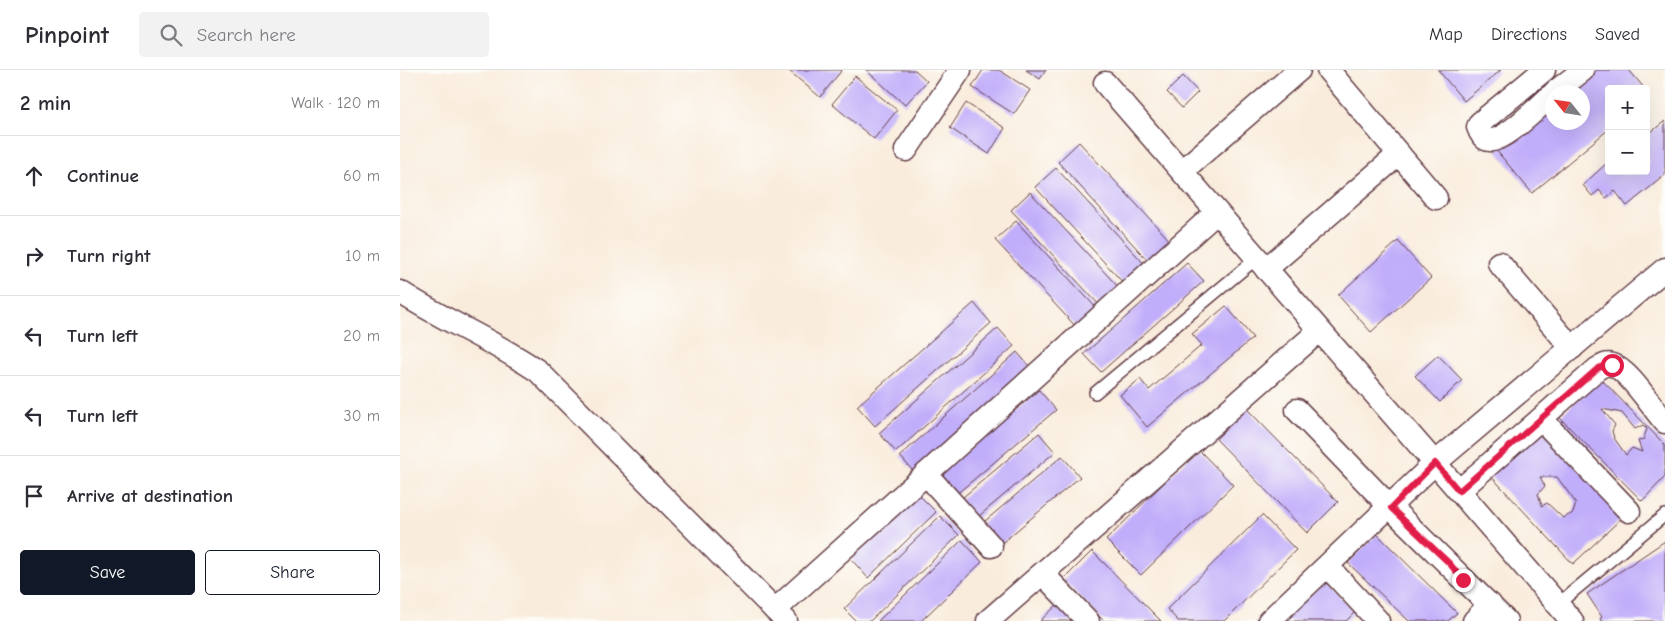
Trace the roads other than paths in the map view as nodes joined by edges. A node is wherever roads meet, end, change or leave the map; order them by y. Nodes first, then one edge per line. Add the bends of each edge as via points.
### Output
1 (960, 70) edge
2 (1299, 70) edge
3 (1328, 70) edge
4 (1544, 70) edge
5 (1583, 70) edge
6 (1105, 82) dead end
7 (1565, 85) edge
8 (1545, 101) edge
9 (906, 150) dead end
10 (1399, 154) junction
11 (1182, 171) junction
12 (1436, 198) dead end
13 (1217, 212) junction
14 (1261, 263) junction
15 (1499, 263) dead end
16 (1665, 269) edge
17 (400, 292) edge
18 (1319, 331) junction
19 (1572, 348) junction
20 (1095, 394) dead end
21 (1297, 410) dead end
22 (1663, 416) edge
23 (1541, 419) junction
24 (1435, 463) junction
25 (926, 474) junction
26 (1459, 491) junction
27 (1391, 508) junction
28 (1629, 511) dead end
29 (1665, 515) edge
30 (991, 546) dead end
31 (1328, 568) junction
32 (1043, 574) junction
33 (1490, 604) junction
34 (1565, 613) edge
35 (781, 615) edge
36 (1368, 618) edge
37 (988, 621) edge
38 (1088, 621) edge
39 (1269, 621) edge
40 (1474, 621) edge
41 (1506, 621) edge

1 - 9 street
2 - 11 street
3 - 10 street
4 - 8 street via 1480,123 1481,134 1486,140 1503,136
5 - 7 street
6 - 11 street
10 - 12 street
10 - 14 street
11 - 13 street
13 - 14 street
13 - 25 street
14 - 18 street
14 - 20 lane
15 - 19 street
16 - 19 street
17 - 35 street via 424,308 508,350 538,372
18 - 24 street
18 - 32 street
19 - 24 street
21 - 27 street
22 - 23 street via 1628,378 1612,365 1605,365
23 - 26 street
23 - 28 street
24 - 26 street
24 - 27 street
25 - 30 street
25 - 35 street
26 - 34 street
27 - 31 street
27 - 33 street
29 - 34 lane
31 - 36 street
31 - 39 street
32 - 37 street
32 - 38 street
33 - 40 street
33 - 41 street

